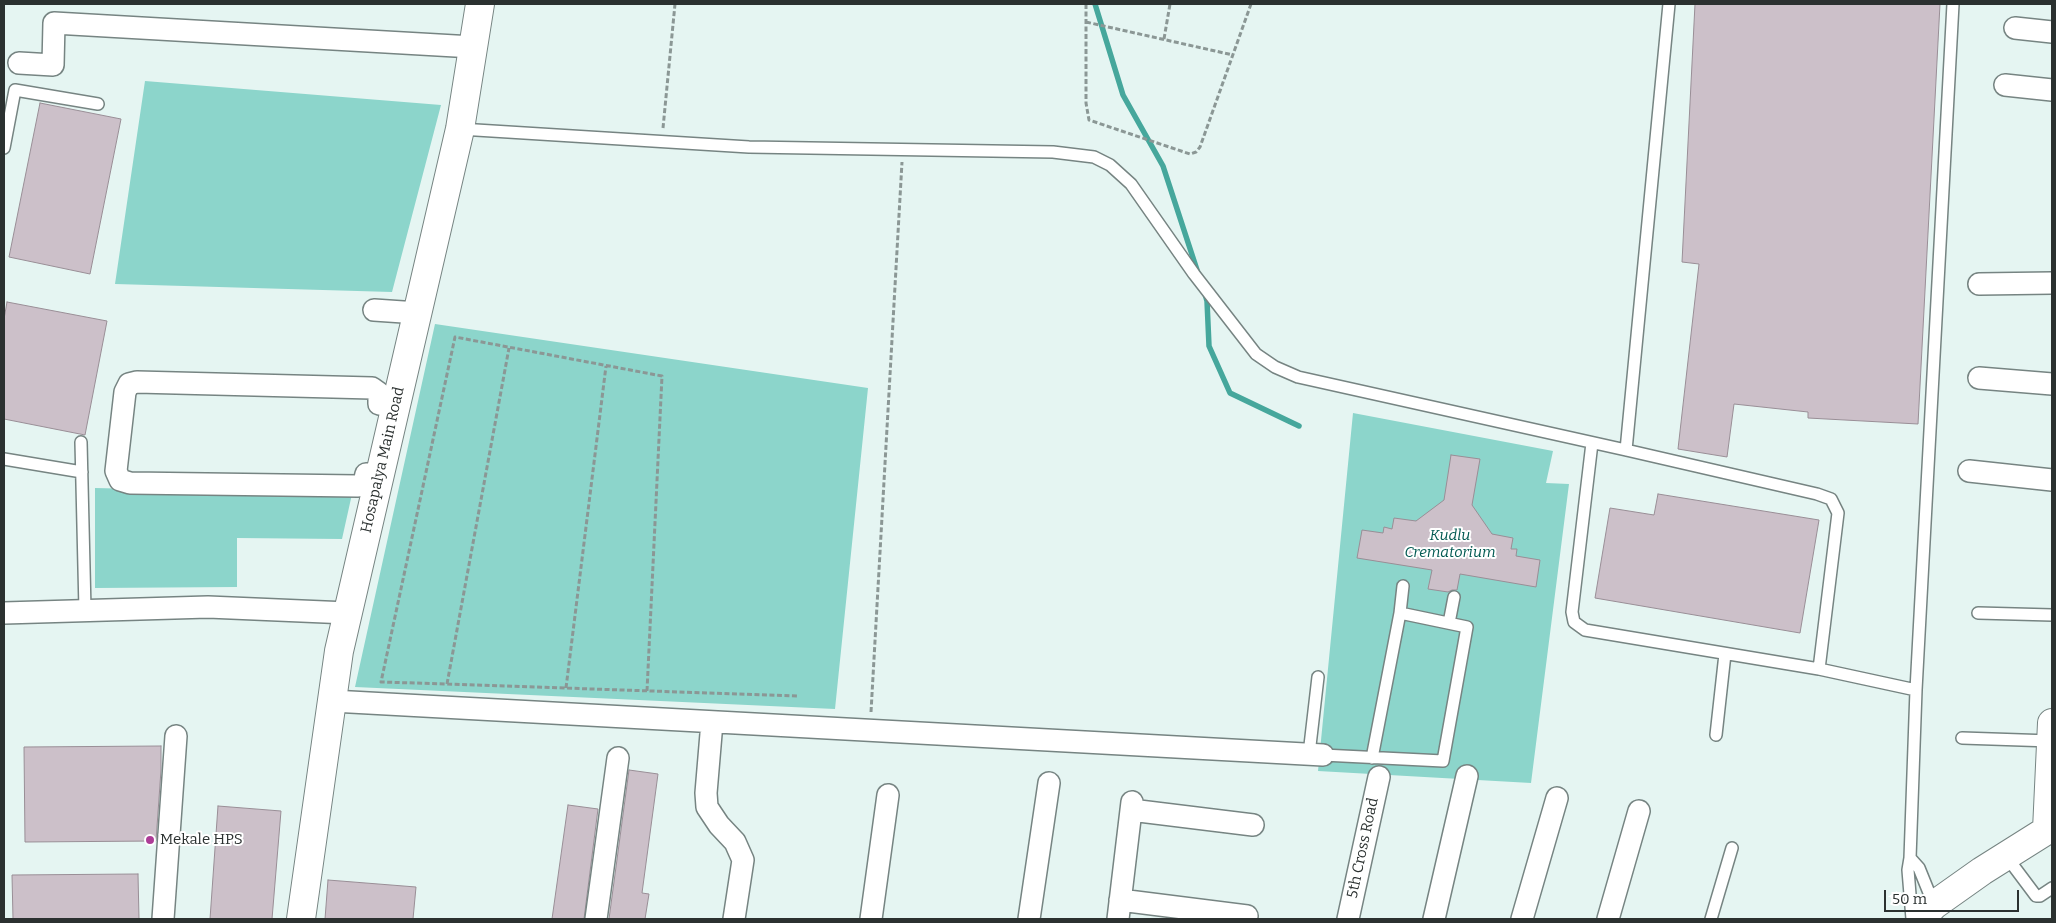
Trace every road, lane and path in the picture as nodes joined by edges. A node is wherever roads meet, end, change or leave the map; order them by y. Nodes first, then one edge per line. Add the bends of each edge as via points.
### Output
1 (480, 4) edge
2 (675, 4) edge
3 (1086, 4) edge
4 (1170, 4) edge
5 (1251, 4) edge
6 (1669, 4) edge
7 (1953, 4) edge
8 (1086, 22) junction
9 (2015, 28) dead end
10 (2052, 32) edge
11 (1164, 39) junction
12 (473, 47) junction
13 (1233, 55) junction
14 (20, 63) dead end
15 (2005, 84) dead end
16 (2052, 90) edge
17 (98, 104) dead end
18 (460, 129) junction
19 (662, 142) junction
20 (4, 148) edge
21 (902, 150) junction
22 (2052, 283) edge
23 (1979, 284) dead end
24 (374, 310) dead end
25 (418, 313) junction
26 (510, 348) junction
27 (606, 366) junction
28 (1979, 378) dead end
29 (2052, 384) edge
30 (396, 407) junction
31 (81, 442) dead end
32 (1592, 443) junction
33 (1626, 450) junction
34 (4, 459) edge
35 (1969, 471) dead end
36 (82, 472) junction
37 (380, 474) junction
38 (2052, 480) edge
39 (1403, 586) dead end
40 (1454, 596) dead end
41 (85, 610) junction
42 (4, 613) edge
43 (348, 613) junction
44 (1400, 614) junction
45 (1978, 614) dead end
46 (2052, 615) edge
47 (1450, 623) junction
48 (1725, 654) junction
49 (1819, 669) junction
50 (1318, 677) dead end
51 (447, 684) junction
52 (566, 688) junction
53 (1916, 690) junction
54 (647, 691) junction
55 (797, 696) dead end
56 (332, 701) junction
57 (712, 722) junction
58 (870, 730) junction
59 (2052, 732) edge
60 (1716, 735) dead end
61 (176, 736) dead end
62 (1962, 738) dead end
63 (1316, 755) junction
64 (618, 758) dead end
65 (1372, 758) junction
66 (1467, 776) dead end
67 (1378, 778) dead end
68 (1048, 783) dead end
69 (888, 795) dead end
70 (1557, 798) dead end
71 (1639, 810) dead end
72 (1253, 825) dead end
73 (2049, 829) edge
74 (1732, 848) dead end
75 (2006, 856) junction
76 (1910, 858) junction
77 (2052, 888) edge
78 (1119, 909) edge
79 (1922, 915) edge
80 (1246, 916) dead end
81 (163, 919) edge
82 (301, 919) edge
83 (596, 919) edge
84 (734, 919) edge
85 (871, 919) edge
86 (1029, 919) edge
87 (1348, 919) edge
88 (1434, 919) edge
89 (1522, 919) edge
90 (1608, 919) edge
91 (1711, 919) edge

1 - 12 street, Hosapalya Main Road
2 - 19 path
3 - 8 path
4 - 11 path
5 - 13 path
6 - 33 lane
7 - 53 lane
8 - 11 path
8 - 13 path via 1086,112 1089,120 1190,154 1200,147
9 - 10 street
11 - 13 path
12 - 14 street via 54,23 53,65
12 - 18 street, Hosapalya Main Road
15 - 16 street
17 - 20 lane via 15,90
18 - 19 lane
18 - 25 street, Hosapalya Main Road
19 - 21 lane
21 - 32 lane via 1053,152 1094,157 1110,165 1131,184 1194,274 1256,354 1275,367 1298,377
21 - 58 path
22 - 23 street
24 - 25 street
25 - 30 street, Hosapalya Main Road
26 - 27 path
26 - 51 path
26 - 51 path via 455,337 381,682
27 - 52 path
27 - 54 path via 662,376
28 - 29 street
30 - 37 street, Hosapalya Main Road
30 - 37 street via 379,404 379,393 372,388 137,382 129,384 125,392 116,472 120,480 130,483 358,486 364,483 366,474
31 - 36 lane
32 - 33 lane
32 - 48 lane via 1572,612 1574,622 1585,630
33 - 49 lane via 1831,499 1838,514
34 - 36 lane
35 - 38 street
36 - 41 lane
37 - 43 street, Hosapalya Main Road
39 - 44 lane
40 - 47 lane
41 - 42 street
41 - 43 street via 208,607
43 - 56 street, Hosapalya Main Road
44 - 47 lane
44 - 65 lane
45 - 46 lane
47 - 65 lane via 1467,627 1443,761
48 - 49 lane
48 - 60 lane
49 - 53 lane
50 - 63 lane
51 - 52 path
52 - 54 path
53 - 76 lane
54 - 55 path
56 - 57 street
56 - 82 street, Hosapalya Main Road
57 - 58 street
57 - 84 street via 707,807 718,825 735,842 743,860
58 - 63 street
59 - 62 lane
59 - 73 street
61 - 81 street
63 - 65 lane
64 - 83 street
66 - 88 street
67 - 87 street, 5th Cross Road
68 - 86 street
69 - 85 street
70 - 89 street
71 - 90 street
72 - 78 street via 1131,806
73 - 75 street
74 - 91 lane
75 - 77 lane via 2036,896
75 - 79 street
76 - 79 lane via 1908,870
76 - 79 lane via 1919,868
78 - 80 street

